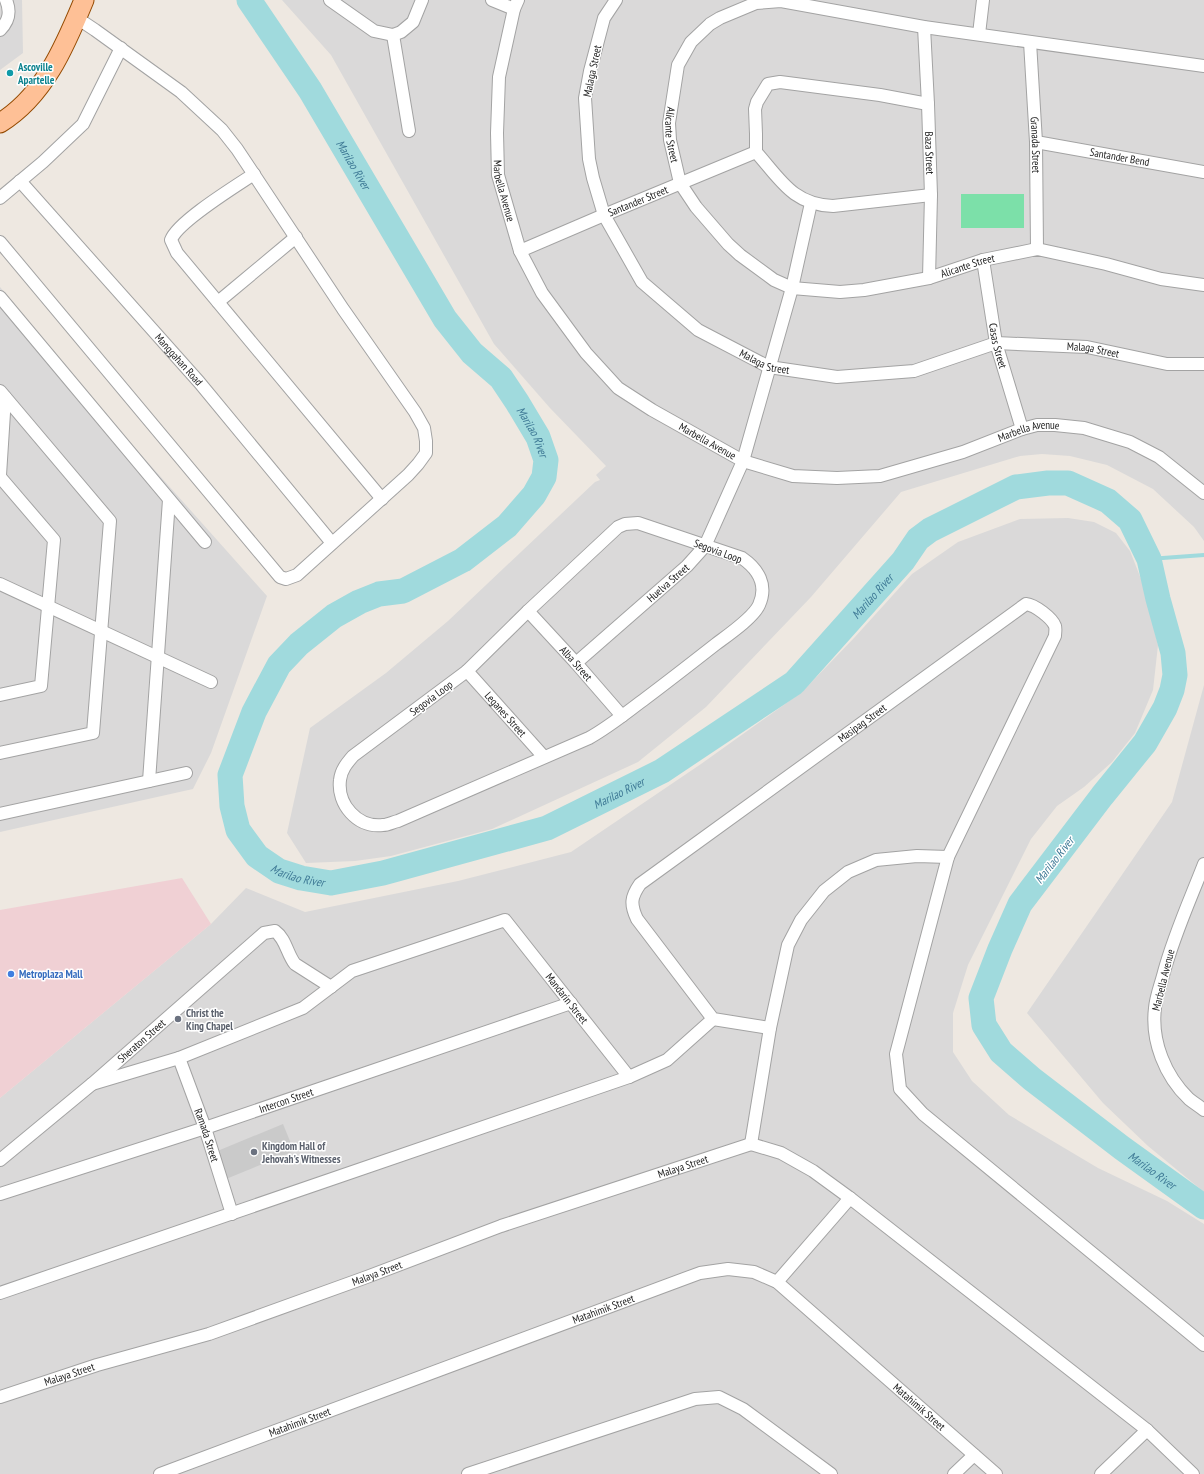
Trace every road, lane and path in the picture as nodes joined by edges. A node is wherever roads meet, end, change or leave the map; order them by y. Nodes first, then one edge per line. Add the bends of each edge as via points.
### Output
1 (6, 0) edge
2 (84, 0) edge
3 (330, 0) edge
4 (422, 0) edge
5 (492, 0) edge
6 (616, 0) edge
7 (983, 0) edge
8 (516, 4) edge
9 (77, 18) junction
10 (924, 27) junction
11 (0, 30) edge
12 (979, 34) junction
13 (393, 35) junction
14 (1030, 42) junction
15 (121, 48) junction
16 (1204, 66) edge
17 (928, 104) junction
18 (0, 123) edge
19 (409, 131) dead end
20 (1036, 142) junction
21 (756, 152) junction
22 (1204, 172) edge
23 (254, 174) junction
24 (20, 180) junction
25 (680, 183) junction
26 (930, 195) junction
27 (0, 198) edge
28 (811, 203) junction
29 (604, 214) junction
30 (296, 237) junction
31 (0, 242) edge
32 (1037, 249) junction
33 (520, 251) junction
34 (983, 260) junction
35 (929, 278) junction
36 (1204, 285) edge
37 (792, 288) junction
38 (0, 297) edge
39 (218, 302) junction
40 (996, 343) junction
41 (1204, 364) edge
42 (769, 367) junction
43 (3, 394) edge
44 (1022, 429) junction
45 (743, 461) junction
46 (0, 476) edge
47 (1204, 493) edge
48 (382, 499) junction
49 (169, 500) junction
50 (205, 542) dead end
51 (332, 543) junction
52 (705, 546) junction
53 (0, 584) edge
54 (48, 605) junction
55 (528, 611) junction
56 (101, 630) junction
57 (158, 657) junction
58 (576, 663) junction
59 (467, 671) junction
60 (211, 682) dead end
61 (0, 695) edge
62 (622, 716) junction
63 (0, 753) edge
64 (544, 757) junction
65 (186, 773) dead end
66 (149, 781) junction
67 (0, 814) edge
68 (948, 857) junction
69 (1204, 864) edge
70 (331, 987) junction
71 (571, 1003) junction
72 (713, 1019) junction
73 (770, 1028) junction
74 (179, 1058) junction
75 (629, 1077) junction
76 (92, 1084) junction
77 (1204, 1110) edge
78 (205, 1128) junction
79 (752, 1144) junction
80 (0, 1160) edge
81 (0, 1194) edge
82 (850, 1198) junction
83 (232, 1214) junction
84 (777, 1282) junction
85 (0, 1293) edge
86 (1204, 1345) edge
87 (0, 1397) edge
88 (1147, 1430) junction
89 (974, 1455) junction
90 (160, 1474) edge
91 (468, 1474) edge
92 (831, 1474) edge
93 (954, 1474) edge
94 (996, 1474) edge
95 (1101, 1474) edge
96 (1193, 1474) edge

1 - 11 street via 8,18
2 - 9 main road
3 - 13 street via 374,31
4 - 13 street via 413,22
5 - 8 street
6 - 29 street, Malaga Street via 604,18 585,98 589,159
7 - 12 street
8 - 33 street, Marbella Avenue via 499,77 497,132 498,174
9 - 15 street
9 - 18 main road via 60,54 42,83 28,102
10 - 12 street, Alicante Street
10 - 17 street, Baza Street
10 - 25 street, Alicante Street via 782,1 756,3 710,24 691,42 678,65 669,123 670,140
12 - 14 street, Alicante Street
13 - 19 street
14 - 16 street, Alicante Street
14 - 20 street, Granada Street
15 - 23 street via 181,92 202,111 226,135
15 - 24 street via 83,124
17 - 21 street via 780,82 768,84 755,109
17 - 26 street, Baza Street
20 - 22 street, Santander Bend
20 - 32 street, Granada Street
21 - 25 street, Santander Street
21 - 28 street via 787,189
23 - 30 street
23 - 39 street via 192,218 171,240 177,253
24 - 27 street
24 - 51 street, Manggahan Road via 199,382
25 - 29 street, Santander Street
25 - 37 street, Alicante Street via 696,207 728,244 774,280
26 - 28 street via 833,206
26 - 35 street, Baza Street
28 - 37 street, Huelva Street
29 - 33 street, Santander Street
29 - 42 street, Malaga Street via 642,282 698,330
30 - 39 street
30 - 48 street via 424,428 426,453 408,475
31 - 51 street via 280,578 286,579 297,575
32 - 34 street, Alicante Street
32 - 36 street, Alicante Street via 1161,279
33 - 45 street, Marbella Avenue via 542,293 586,353 618,388 658,414
34 - 35 street, Alicante Street
34 - 40 street, Casas Street
35 - 37 street, Alicante Street via 864,290 823,291
37 - 42 street, Huelva Street
38 - 49 street
39 - 48 street
40 - 41 street, Malaga Street via 1087,347 1167,364
40 - 42 street, Malaga Street via 914,370 837,377
40 - 44 street, Casas Street
42 - 45 street, Huelva Street
43 - 46 street
43 - 56 street via 110,521
44 - 45 street, Marbella Avenue via 963,452 880,476 793,476
44 - 47 street, Marbella Avenue via 1037,425 1073,427 1100,432 1130,442 1159,457
45 - 52 street, Huelva Street
46 - 54 street via 54,540
48 - 51 street
49 - 50 street
49 - 57 street
52 - 55 street, Segovia Loop via 638,523 624,524
52 - 58 street, Huelva Street via 687,566
52 - 62 street, Segovia Loop via 742,558 753,566 762,584 759,606 746,620
53 - 54 street
54 - 56 street
54 - 61 street via 41,686
55 - 58 street, Alba Street
55 - 59 street, Segovia Loop
56 - 57 street
56 - 63 street via 93,733
57 - 60 street
57 - 66 street
58 - 62 street, Alba Street
59 - 64 street, Leganes Street
59 - 64 street, Segovia Loop via 353,756 344,766 340,779 340,793 346,808 358,820 383,826
62 - 64 street, Segovia Loop via 608,728 589,738
65 - 66 street
66 - 67 street
68 - 72 street, Masipag Street via 1055,636 1055,626 1051,620 1032,605 1026,604 640,884 633,894 632,908 637,918
68 - 73 street via 917,856 876,860 848,872 824,891 801,920 788,945
68 - 86 street, Masipag Street via 896,1054 900,1089 923,1114
69 - 77 street, Marbella Avenue via 1169,952 1155,1008 1154,1024 1156,1040 1166,1069 1189,1099
70 - 71 street, Mandarin Street via 352,971 505,920
70 - 74 street via 303,1008
70 - 76 street, Sheraton Street via 295,964 279,934 275,931 264,933
71 - 75 street, Mandarin Street
71 - 78 street, Intercon Street
72 - 73 street
72 - 75 street via 667,1060
73 - 79 street
74 - 76 street
74 - 78 street, Ramada Street
75 - 83 street
76 - 80 street, Sheraton Street
78 - 81 street, Intercon Street
78 - 83 street, Ramada Street
79 - 82 street via 782,1153 813,1171
79 - 87 street, Malaya Street via 501,1226 208,1334 97,1365
82 - 84 street
82 - 88 street
83 - 85 street
84 - 89 street, Matahimik Street
84 - 90 street, Matahimik Street via 754,1272 728,1269 700,1273
88 - 95 street
88 - 96 street
89 - 93 street
89 - 94 street, Matahimik Street
91 - 92 street via 695,1399 719,1397 743,1409

